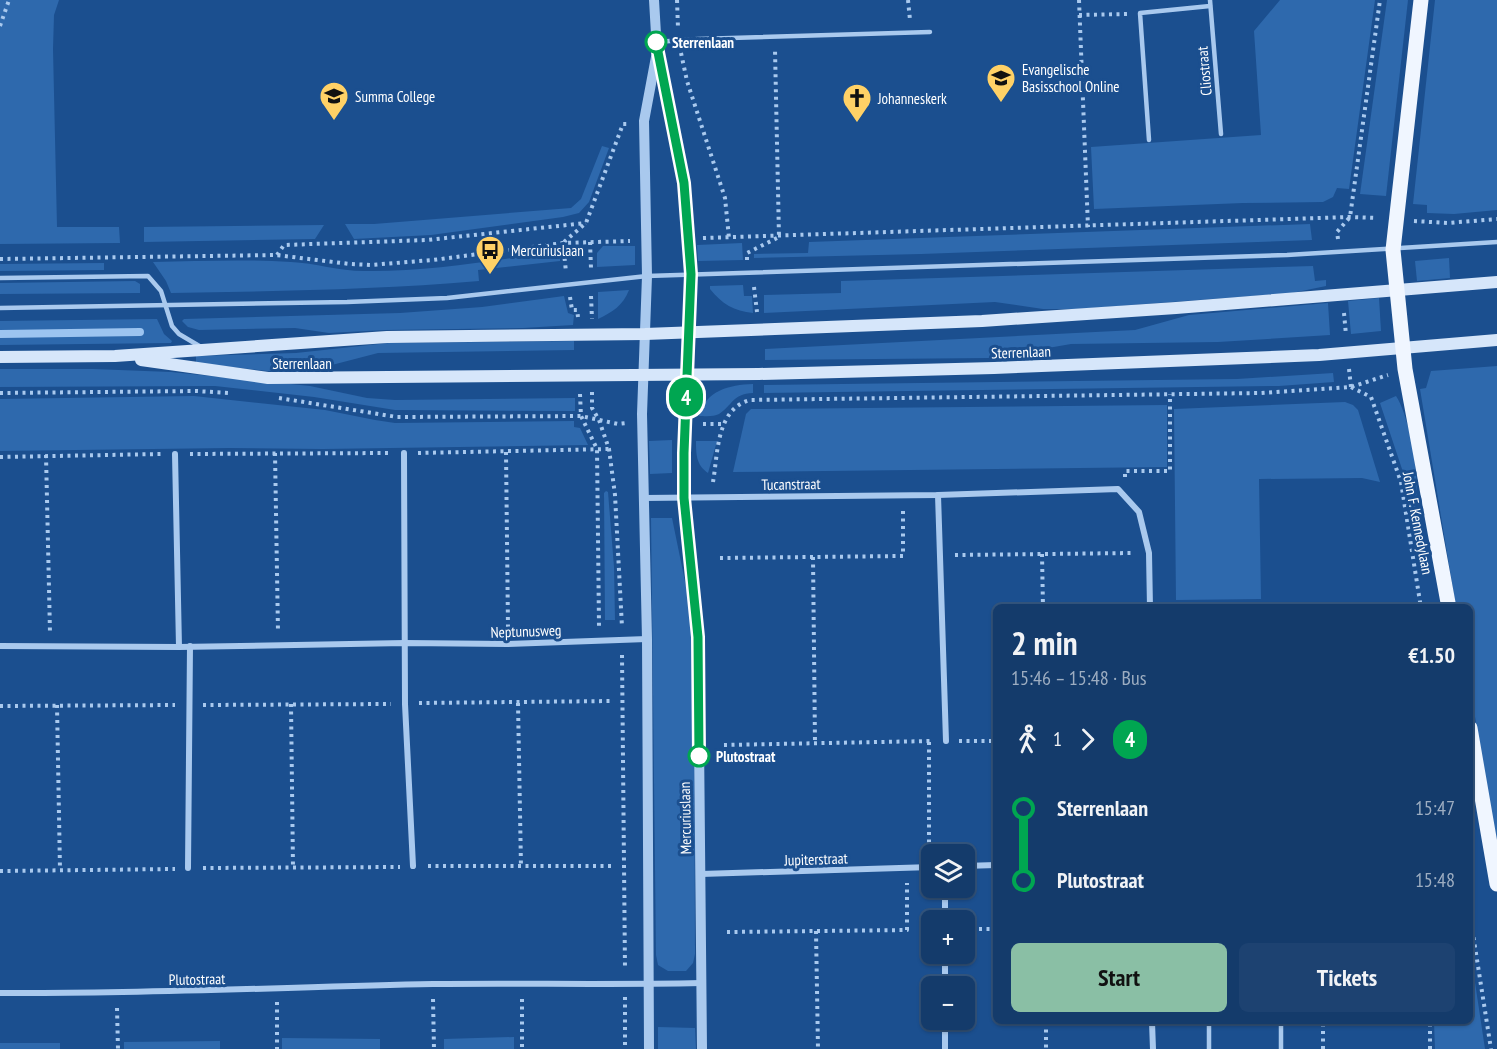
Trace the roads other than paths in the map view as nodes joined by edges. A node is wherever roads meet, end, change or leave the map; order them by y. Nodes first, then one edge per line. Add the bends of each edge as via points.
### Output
1 (654, 0) edge
2 (1421, 0) edge
3 (1210, 3) edge
4 (930, 32) dead end
5 (656, 46) junction
6 (1221, 134) dead end
7 (1149, 140) dead end
8 (1497, 242) edge
9 (1393, 249) junction
10 (691, 274) junction
11 (647, 276) junction
12 (0, 278) edge
13 (1497, 282) edge
14 (1397, 290) junction
15 (166, 306) junction
16 (0, 308) edge
17 (689, 333) junction
18 (645, 334) junction
19 (1497, 340) edge
20 (1403, 348) junction
21 (206, 350) junction
22 (115, 356) junction
23 (0, 357) edge
24 (687, 374) junction
25 (643, 375) junction
26 (404, 453) road end
27 (175, 454) road end
28 (938, 495) junction
29 (644, 498) junction
30 (684, 498) junction
31 (1150, 604) edge
32 (1448, 604) edge
33 (647, 639) junction
34 (405, 643) junction
35 (0, 646) edge
36 (190, 646) junction
37 (179, 647) junction
38 (946, 741) road end
39 (1473, 745) edge
40 (993, 865) edge
41 (412, 866) road end
42 (975, 866) edge
43 (188, 868) road end
44 (921, 868) edge
45 (701, 874) junction
46 (1497, 884) edge
47 (701, 983) junction
48 (649, 984) junction
49 (0, 993) edge
50 (1152, 1024) edge
51 (1209, 1024) edge
52 (1281, 1024) edge
53 (945, 1030) edge
54 (649, 1049) edge
55 (702, 1049) edge
56 (945, 1049) edge
57 (1153, 1049) edge
58 (1209, 1049) edge
59 (1281, 1049) edge

1 - 5 street, Mercuriuslaan
2 - 9 main road
3 - 6 lane, Cliostraat
3 - 7 lane, Cliostraat via 1140,13
4 - 5 lane via 679,40
5 - 10 street, Mercuriuslaan via 684,183
5 - 11 street, Mercuriuslaan via 644,122
8 - 9 lane
9 - 10 lane
9 - 14 main road
10 - 11 lane
10 - 17 street, Mercuriuslaan
11 - 15 lane via 447,298
11 - 18 street, Mercuriuslaan
12 - 15 lane via 148,276 161,291
13 - 14 main road, Sterrenlaan
14 - 17 main road, Sterrenlaan via 982,321
14 - 20 main road
15 - 16 lane
15 - 21 lane via 172,326
17 - 18 main road, Sterrenlaan
17 - 24 street, Mercuriuslaan
18 - 21 main road, Sterrenlaan via 387,337
18 - 25 street, Mercuriuslaan
19 - 20 main road, Sterrenlaan
20 - 24 main road, Sterrenlaan via 994,368
20 - 32 main road
21 - 22 main road, Sterrenlaan
22 - 23 main road, Sterrenlaan
22 - 25 main road, Sterrenlaan via 268,378
24 - 25 main road, Sterrenlaan
24 - 30 street, Mercuriuslaan
25 - 29 street, Mercuriuslaan
26 - 34 street
27 - 37 street
28 - 30 street, Tucanstraat
28 - 31 street, Tucanstraat via 1118,489 1139,512 1149,553
28 - 38 street
29 - 30 street, Tucanstraat
29 - 33 street, Mercuriuslaan
30 - 45 street, Mercuriuslaan via 698,637
33 - 34 street, Neptunusweg
33 - 48 street, Mercuriuslaan
34 - 36 street, Neptunusweg
34 - 41 street
35 - 37 street, Neptunusweg
36 - 37 street, Neptunusweg
36 - 43 street
39 - 46 main road
40 - 42 street
44 - 45 street, Jupiterstraat
45 - 47 street, Mercuriuslaan
47 - 48 street, Plutostraat
47 - 55 street, Mercuriuslaan
48 - 49 street, Plutostraat via 432,984 117,994
48 - 54 street, Mercuriuslaan
50 - 57 street
51 - 58 lane
52 - 59 lane
53 - 56 street

